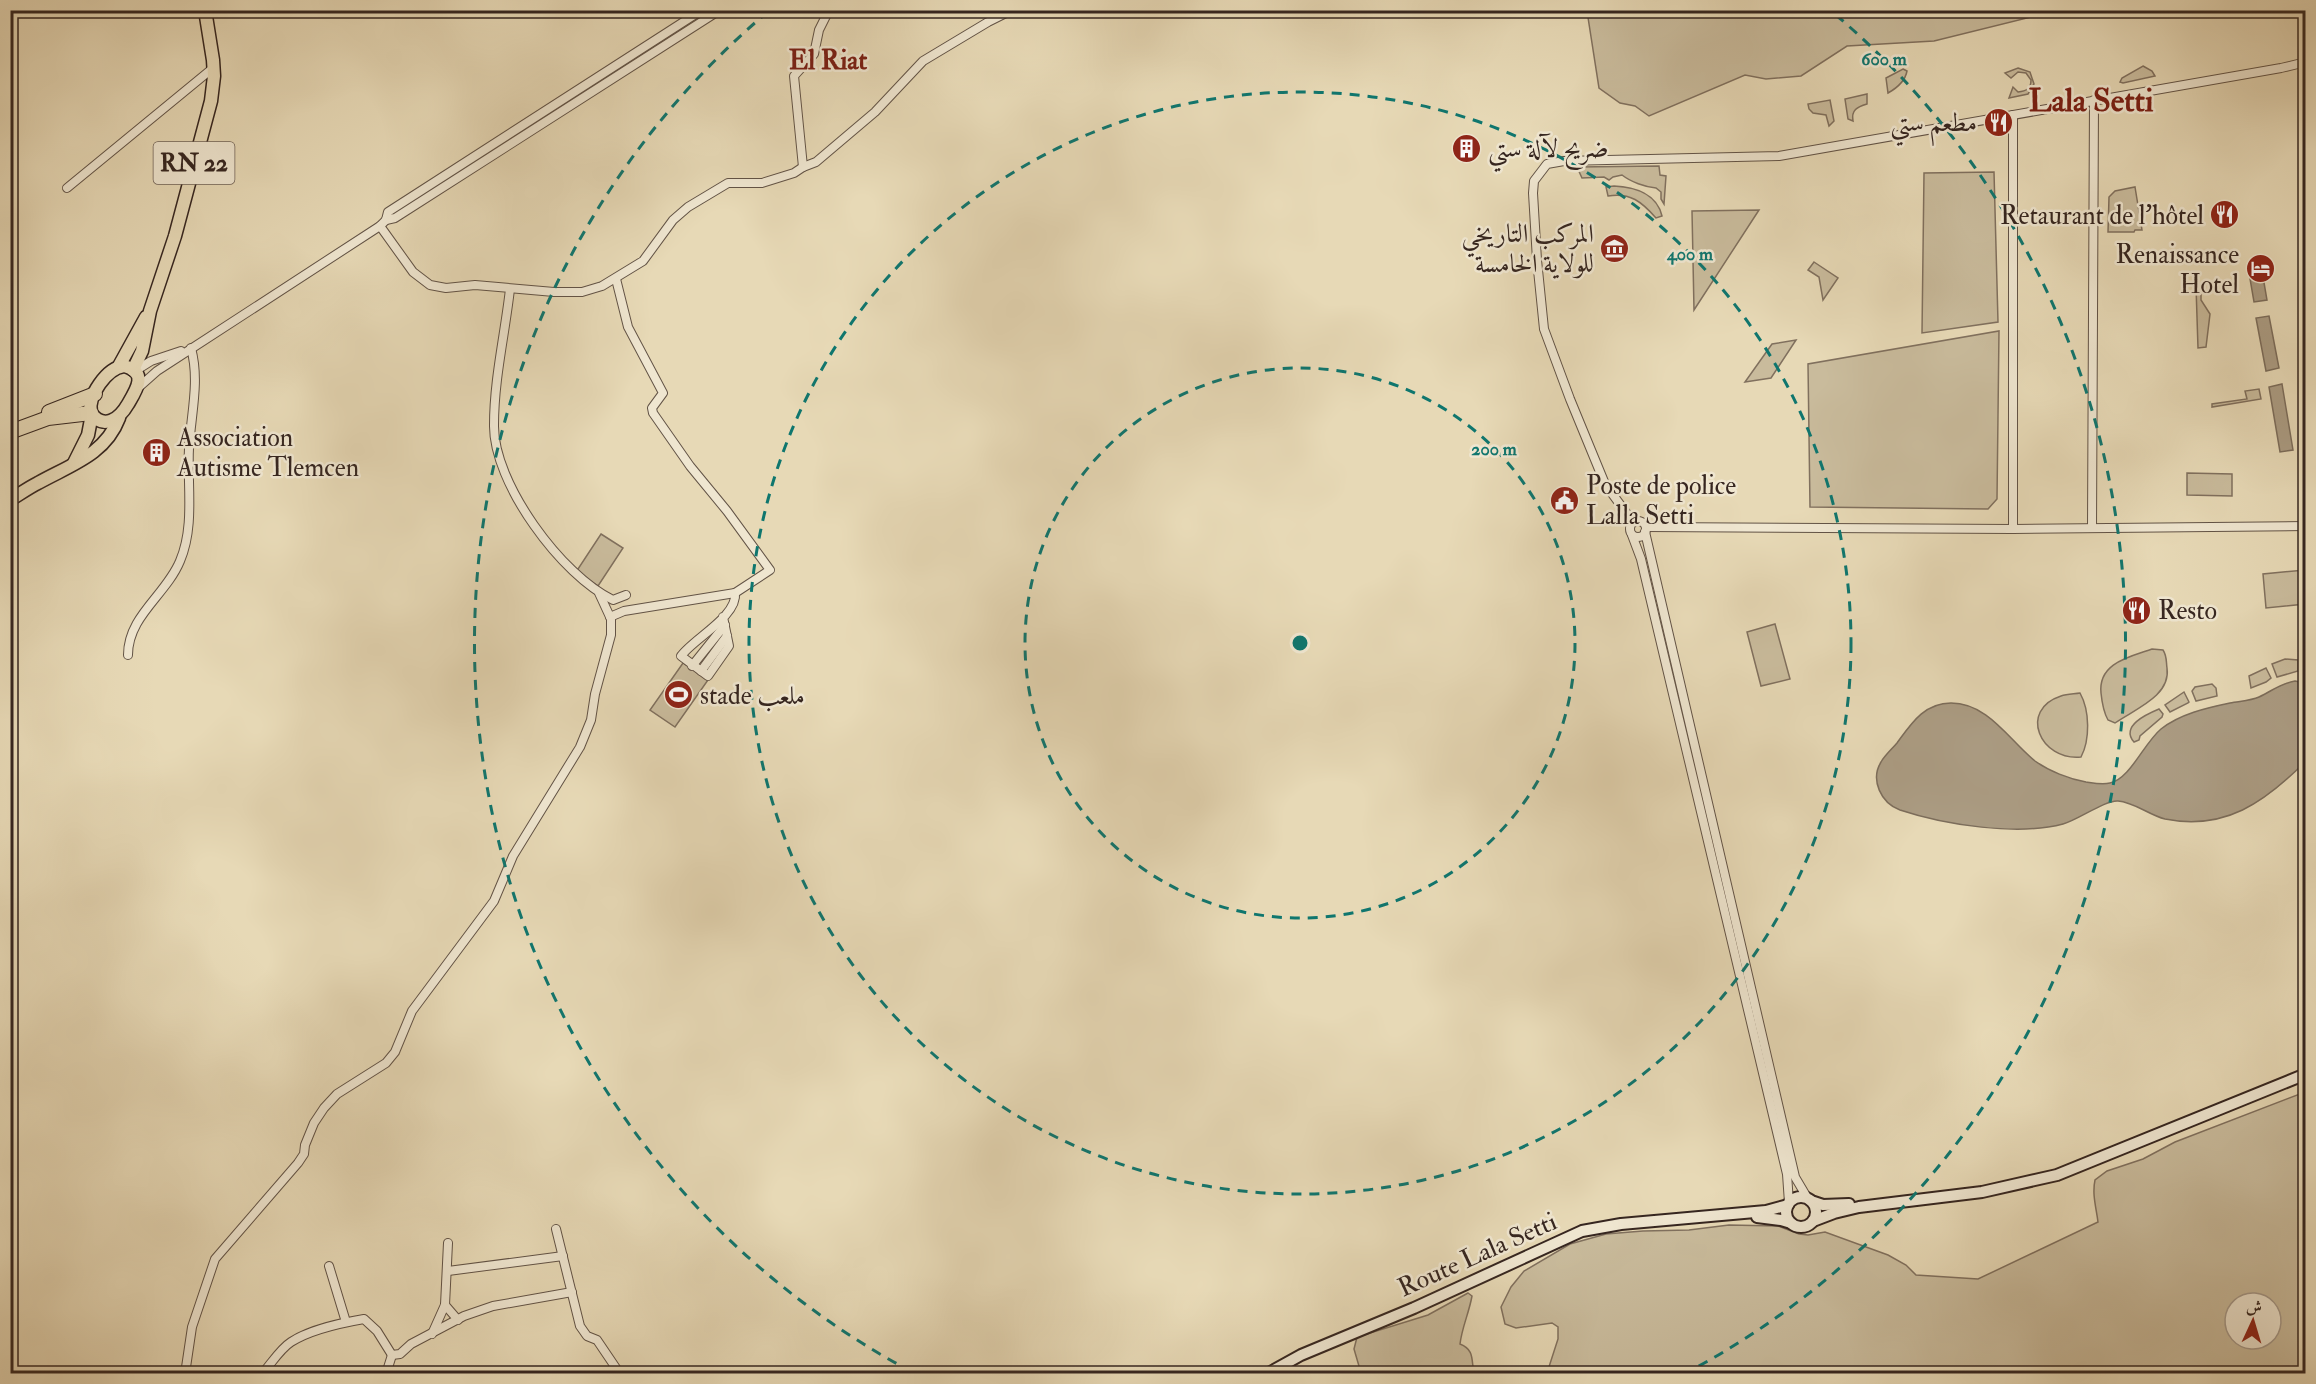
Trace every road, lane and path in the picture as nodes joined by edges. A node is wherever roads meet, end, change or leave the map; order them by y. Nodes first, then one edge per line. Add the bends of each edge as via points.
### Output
1 (205, 10) edge
2 (702, 10) edge
3 (720, 10) edge
4 (829, 10) edge
5 (1012, 10) edge
6 (2306, 62) edge
7 (213, 68) junction
8 (2094, 100) junction
9 (2013, 115) junction
10 (803, 167) junction
11 (67, 188) dead end
12 (383, 223) junction
13 (616, 279) junction
14 (510, 289) junction
15 (150, 311) junction
16 (191, 348) junction
17 (119, 366) junction
18 (134, 371) junction
19 (138, 388) junction
20 (94, 394) junction
21 (92, 414) junction
22 (119, 418) junction
23 (16, 430) edge
24 (72, 467) junction
25 (10, 500) edge
26 (1633, 522) junction
27 (2306, 526) edge
28 (2092, 528) junction
29 (2013, 529) junction
30 (1645, 530) junction
31 (1632, 535) junction
32 (599, 593) junction
33 (735, 593) junction
34 (626, 595) dead end
35 (610, 617) junction
36 (724, 621) junction
37 (128, 655) dead end
38 (692, 666) junction
39 (2306, 1074) edge
40 (1810, 1200) junction
41 (1900, 1201) junction
42 (1789, 1204) junction
43 (1718, 1216) junction
44 (1814, 1221) junction
45 (1791, 1223) junction
46 (556, 1229) dead end
47 (448, 1243) dead end
48 (563, 1256) junction
49 (329, 1266) dead end
50 (448, 1271) junction
51 (572, 1292) junction
52 (445, 1305) junction
53 (458, 1320) junction
54 (346, 1322) junction
55 (432, 1334) junction
56 (392, 1355) junction
57 (185, 1374) edge
58 (262, 1374) edge
59 (386, 1374) edge
60 (620, 1374) edge
61 (1267, 1374) edge

1 - 7 main road, RN 22
2 - 12 street via 395,207
3 - 12 street
4 - 10 street via 819,30 814,54 794,76
5 - 10 street via 923,61 875,112 816,162
6 - 8 street
7 - 11 street
7 - 15 main road, RN 22 via 204,131
8 - 9 street
8 - 28 street
9 - 26 street via 1779,156 1547,164 1534,181 1544,329 1605,484
9 - 29 street
10 - 13 street via 762,183 728,183 710,192 673,220 643,261
12 - 14 street via 413,272 430,285
12 - 16 street
13 - 14 street via 582,292
13 - 33 street via 628,327 663,393 652,408 653,413 770,570
14 - 32 street via 494,427 500,457 514,492 561,561
15 - 17 main road, RN 22
15 - 18 main road, RN 22
16 - 18 street
16 - 19 street
16 - 37 street via 196,377 187,540 173,576 133,628
17 - 18 main road
17 - 20 main road via 108,373
18 - 19 main road
19 - 22 main road
20 - 21 main road
20 - 23 highway via 36,417
21 - 22 main road via 105,423
21 - 23 highway via 62,415
21 - 24 main road via 85,445
22 - 24 main road via 100,448
24 - 25 main road
26 - 30 street via 1640,521
26 - 31 street via 1629,527
27 - 28 street
28 - 29 street
29 - 30 street
30 - 31 street via 1639,537
30 - 40 street via 1794,1173
31 - 42 street via 1644,571 1787,1174
32 - 34 street via 613,600
32 - 35 street
33 - 35 street via 624,611
33 - 36 street via 734,604
35 - 57 street via 611,635 591,720 580,747 513,856 494,901 412,1011 395,1052 386,1063 337,1094 324,1108 298,1163 215,1258 192,1327
36 - 38 street
36 - 38 street via 682,654
36 - 38 street via 727,636 701,672
39 - 41 main road via 2064,1173 1989,1191
40 - 41 main road via 1827,1205
40 - 42 main road via 1797,1198
40 - 44 main road via 1816,1211
41 - 44 main road via 1839,1211
42 - 43 main road via 1766,1212
42 - 45 main road via 1786,1213
43 - 45 main road
43 - 61 main road, Route Lala Setti via 1582,1231 1466,1286 1301,1355
44 - 45 main road via 1803,1227
46 - 48 street
47 - 50 street
48 - 50 street
48 - 51 street
49 - 54 street
50 - 52 street
51 - 53 street via 493,1306
51 - 60 street via 580,1326 587,1336 597,1340
52 - 53 street
52 - 55 street
53 - 55 street
54 - 56 street via 364,1319
54 - 58 street via 290,1342
55 - 56 street
56 - 59 street

